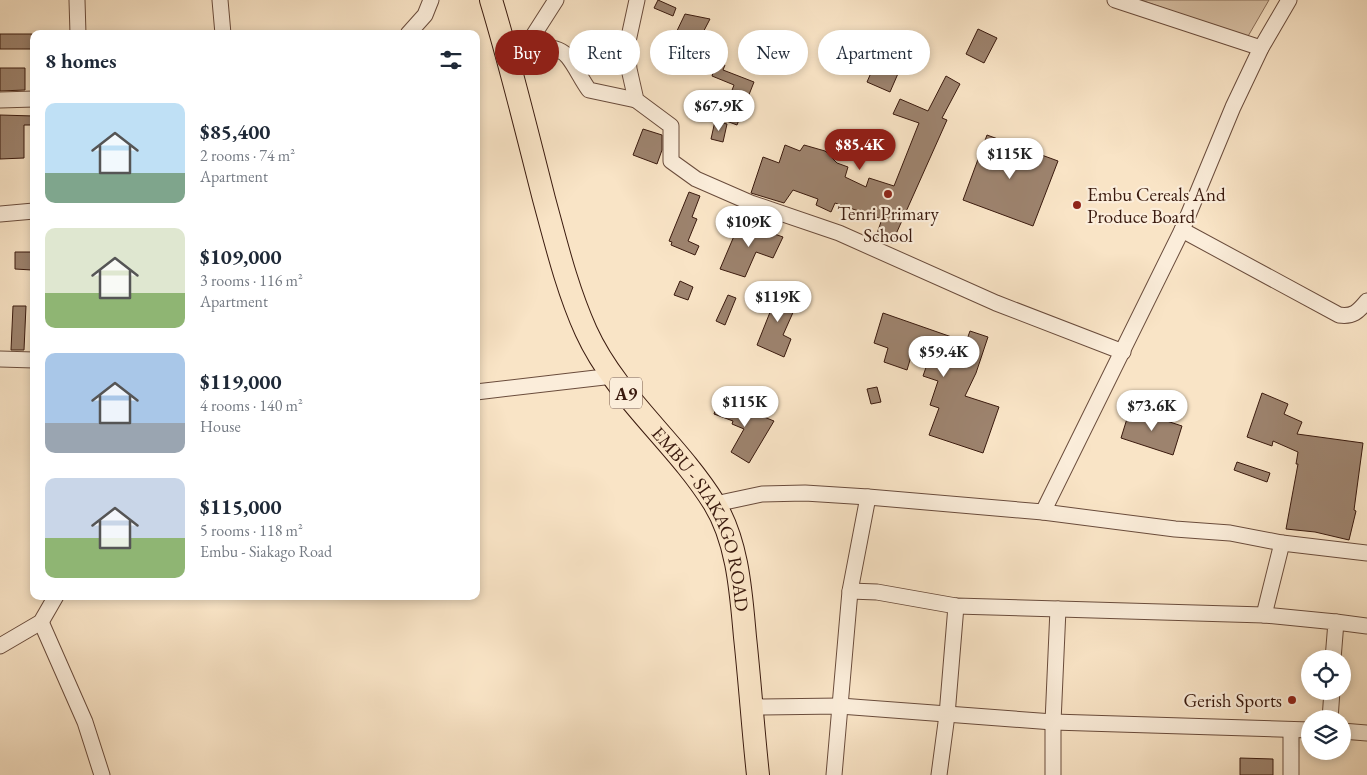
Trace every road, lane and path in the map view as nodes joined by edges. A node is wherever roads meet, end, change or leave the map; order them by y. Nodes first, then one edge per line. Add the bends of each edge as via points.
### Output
1 (77, 0) edge
2 (220, 0) edge
3 (431, 0) edge
4 (491, 0) edge
5 (556, 0) edge
6 (1115, 0) edge
7 (1289, 0) edge
8 (632, 1) edge
9 (78, 30) edge
10 (223, 30) edge
11 (412, 30) edge
12 (505, 30) edge
13 (533, 30) edge
14 (1261, 48) junction
15 (559, 51) edge
16 (518, 75) edge
17 (30, 99) edge
18 (0, 100) edge
19 (636, 100) junction
20 (30, 211) edge
21 (0, 214) edge
22 (1182, 230) junction
23 (1367, 302) edge
24 (1123, 352) junction
25 (0, 358) edge
26 (30, 360) edge
27 (613, 376) junction
28 (480, 392) edge
29 (868, 497) junction
30 (715, 504) junction
31 (1043, 512) junction
32 (1282, 543) junction
33 (1367, 553) edge
34 (850, 590) junction
35 (54, 600) edge
36 (956, 606) junction
37 (1058, 609) junction
38 (1264, 615) junction
39 (41, 622) junction
40 (1336, 622) junction
41 (1367, 626) edge
42 (0, 646) edge
43 (1334, 650) edge
44 (840, 706) junction
45 (752, 707) junction
46 (947, 715) junction
47 (1053, 722) junction
48 (1301, 730) edge
49 (1291, 731) junction
50 (1351, 732) edge
51 (1367, 733) edge
52 (102, 775) edge
53 (758, 775) edge
54 (834, 775) edge
55 (938, 775) edge
56 (1054, 775) edge
57 (1291, 775) edge

1 - 9 street
2 - 10 street
3 - 11 street via 425,15
4 - 12 highway, EMBU - SIAKAGO ROAD / A9
5 - 13 street
6 - 14 street
7 - 14 street
8 - 19 street via 627,46
14 - 22 street
15 - 19 street via 566,55 589,90
16 - 27 highway, EMBU - SIAKAGO ROAD / A9 via 520,110 562,264 587,332
17 - 18 street
19 - 24 street via 671,126 671,161 696,179 751,203 839,233 996,303
20 - 21 street
22 - 23 street via 1339,316 1349,317
22 - 24 street
24 - 31 street
25 - 26 street
27 - 28 street
27 - 30 highway, EMBU - SIAKAGO ROAD / A9
29 - 30 street via 762,494
29 - 31 street
29 - 34 street
30 - 45 highway, EMBU - SIAKAGO ROAD / A9 via 733,552 740,589
31 - 32 street via 1148,527 1230,532
32 - 33 street
32 - 38 street
34 - 36 street
34 - 44 street
35 - 39 street
36 - 37 street
36 - 46 street
37 - 38 street
37 - 47 street
38 - 40 street
39 - 42 street
39 - 52 street via 85,722
40 - 41 street
40 - 43 street
44 - 45 street
44 - 46 street
44 - 54 street
45 - 53 highway, EMBU - SIAKAGO ROAD / A9
46 - 47 street
46 - 55 street
47 - 49 street
47 - 56 street
48 - 49 street
49 - 57 street
50 - 51 street

